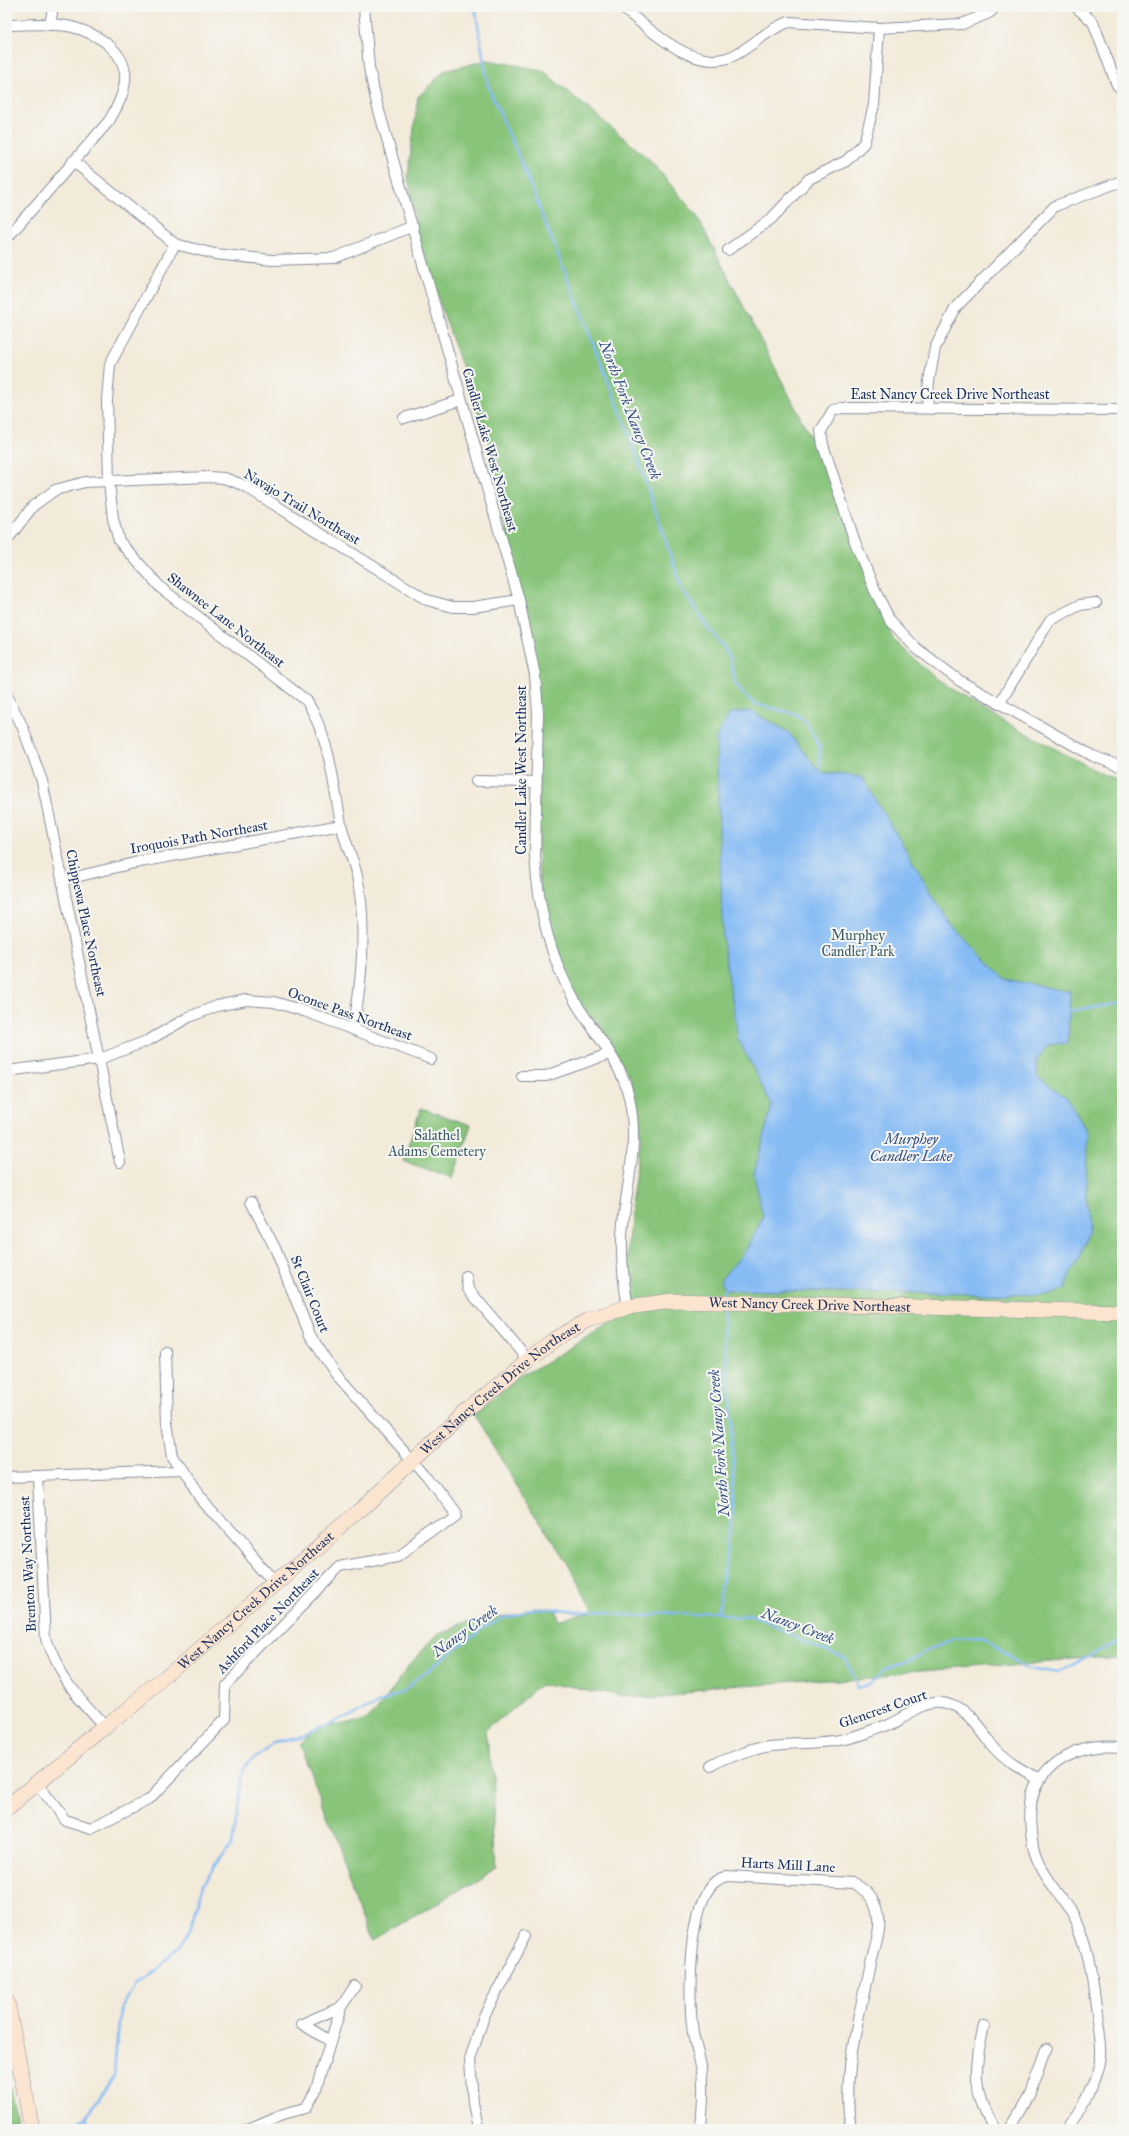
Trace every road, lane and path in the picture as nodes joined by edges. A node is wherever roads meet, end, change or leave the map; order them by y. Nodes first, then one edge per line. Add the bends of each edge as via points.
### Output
1 (53, 7) edge
2 (364, 7) edge
3 (621, 7) edge
4 (996, 7) edge
5 (1076, 7) edge
6 (7, 25) edge
7 (50, 25) junction
8 (879, 28) junction
9 (1122, 89) edge
10 (73, 161) junction
11 (1122, 181) edge
12 (413, 226) junction
13 (7, 238) edge
14 (175, 244) junction
15 (728, 250) dead end
16 (461, 400) junction
17 (927, 408) junction
18 (1122, 410) edge
19 (404, 418) dead end
20 (109, 482) junction
21 (7, 540) edge
22 (519, 600) junction
23 (1096, 603) dead end
24 (7, 695) edge
25 (999, 704) junction
26 (1122, 767) edge
27 (476, 781) dead end
28 (535, 782) junction
29 (342, 825) junction
30 (63, 880) junction
31 (353, 1028) junction
32 (610, 1054) junction
33 (100, 1059) junction
34 (431, 1059) dead end
35 (7, 1071) edge
36 (522, 1076) dead end
37 (120, 1162) dead end
38 (251, 1202) dead end
39 (466, 1276) dead end
40 (628, 1307) junction
41 (1122, 1312) edge
42 (165, 1351) dead end
43 (528, 1360) junction
44 (413, 1460) junction
45 (182, 1471) junction
46 (7, 1477) edge
47 (38, 1477) junction
48 (275, 1584) junction
49 (105, 1727) junction
50 (1122, 1747) edge
51 (710, 1767) dead end
52 (1040, 1780) junction
53 (37, 1783) junction
54 (7, 1808) edge
55 (526, 1936) dead end
56 (355, 1986) dead end
57 (7, 2002) edge
58 (340, 2007) junction
59 (984, 2026) dead end
60 (330, 2041) junction
61 (12, 2047) edge
62 (1046, 2049) dead end
63 (32, 2129) edge
64 (248, 2129) edge
65 (478, 2129) edge
66 (701, 2129) edge
67 (851, 2129) edge
68 (994, 2129) edge
69 (1010, 2129) edge
70 (1066, 2129) edge

1 - 7 street
2 - 12 street, Candler Lake West Northeast via 369,68 377,104
3 - 8 street via 687,55 704,60 724,60 739,53 778,26 789,22
4 - 8 street via 989,13 962,24
5 - 9 street via 1093,22 1117,85
6 - 7 street
7 - 10 street via 71,27 101,39 112,47 125,72 125,87 109,121
8 - 15 street via 874,105 864,143 846,161 809,179 771,219
10 - 13 street
10 - 14 street
11 - 17 street via 1055,206 956,307 935,348
12 - 14 street via 334,258 272,260 215,254
12 - 16 street, Candler Lake West Northeast
14 - 20 street, Shawnee Lane Northeast via 110,364 107,400
16 - 19 street
16 - 22 street, Candler Lake West Northeast
17 - 18 street, East Nancy Creek Drive Northeast
17 - 25 street, East Nancy Creek Drive Northeast via 833,410 821,430 823,445 858,549 890,620 916,648 960,681
20 - 21 street, Navajo Trail Northeast via 85,482 54,490 33,506
20 - 22 street, Navajo Trail Northeast via 224,478 243,486 427,600 453,607 473,607
20 - 29 street, Shawnee Lane Northeast via 113,519 119,541 147,575 307,701 324,736 330,757
22 - 28 street, Candler Lake West Northeast via 535,675 538,712
23 - 25 street via 1080,604 1050,620
24 - 30 street, Chippewa Place Northeast via 23,728 42,781
25 - 26 street via 1093,756
27 - 28 street
28 - 32 street, Candler Lake West Northeast via 536,877 549,938 564,981
29 - 30 street, Iroquois Path Northeast via 134,863
29 - 31 street, Shawnee Lane Northeast via 357,877 362,915 360,992
30 - 33 street, Chippewa Place Northeast
31 - 33 street, Oconee Pass Northeast via 274,1002 246,1000 217,1006 189,1017 149,1040
31 - 34 street, Oconee Pass Northeast
32 - 36 street via 546,1076
32 - 40 street, Candler Lake West Northeast via 625,1084 633,1124 634,1148 622,1245
33 - 35 street, Oconee Pass Northeast
33 - 37 street, Chippewa Place Northeast
38 - 44 street, St Clair Court via 275,1248 310,1335 334,1372
39 - 43 street via 468,1289
40 - 41 street, West Nancy Creek Drive Northeast via 672,1301
40 - 43 street, West Nancy Creek Drive Northeast via 574,1327
42 - 45 street via 167,1423 172,1456
43 - 44 street, West Nancy Creek Drive Northeast
44 - 48 street, West Nancy Creek Drive Northeast
44 - 53 street, Ashford Place Northeast via 455,1515 398,1556 340,1567 225,1684 224,1720 149,1800 92,1828 65,1820
45 - 47 street
45 - 48 street via 199,1497
46 - 47 street
47 - 49 street, Brenton Way Northeast via 46,1639 61,1676
48 - 49 street, West Nancy Creek Drive Northeast via 161,1683
49 - 53 street, West Nancy Creek Drive Northeast
50 - 52 street via 1083,1748 1052,1767
51 - 52 street, Glencrest Court via 769,1745 848,1738 885,1725 928,1705 947,1703 962,1710 996,1750 1014,1766
52 - 70 street via 1032,1802 1030,1827 1033,1847 1044,1874 1073,1916 1082,1936 1100,2037 1101,2056 1096,2075 1087,2096
53 - 54 street, West Nancy Creek Drive Northeast
55 - 65 street via 484,2016 470,2060 472,2103
56 - 58 street
57 - 61 street
58 - 60 street
58 - 60 street via 302,2024
59 - 68 street via 976,2066 983,2106
60 - 64 street via 315,2092 306,2108 283,2114
61 - 63 street via 28,2104
62 - 69 street via 1030,2094
66 - 67 street, Harts Mill Lane via 702,2072 690,2007 692,1954 698,1911 716,1881 727,1876 853,1882 868,1891 876,1904 879,1919 866,1988 852,2041 848,2113

